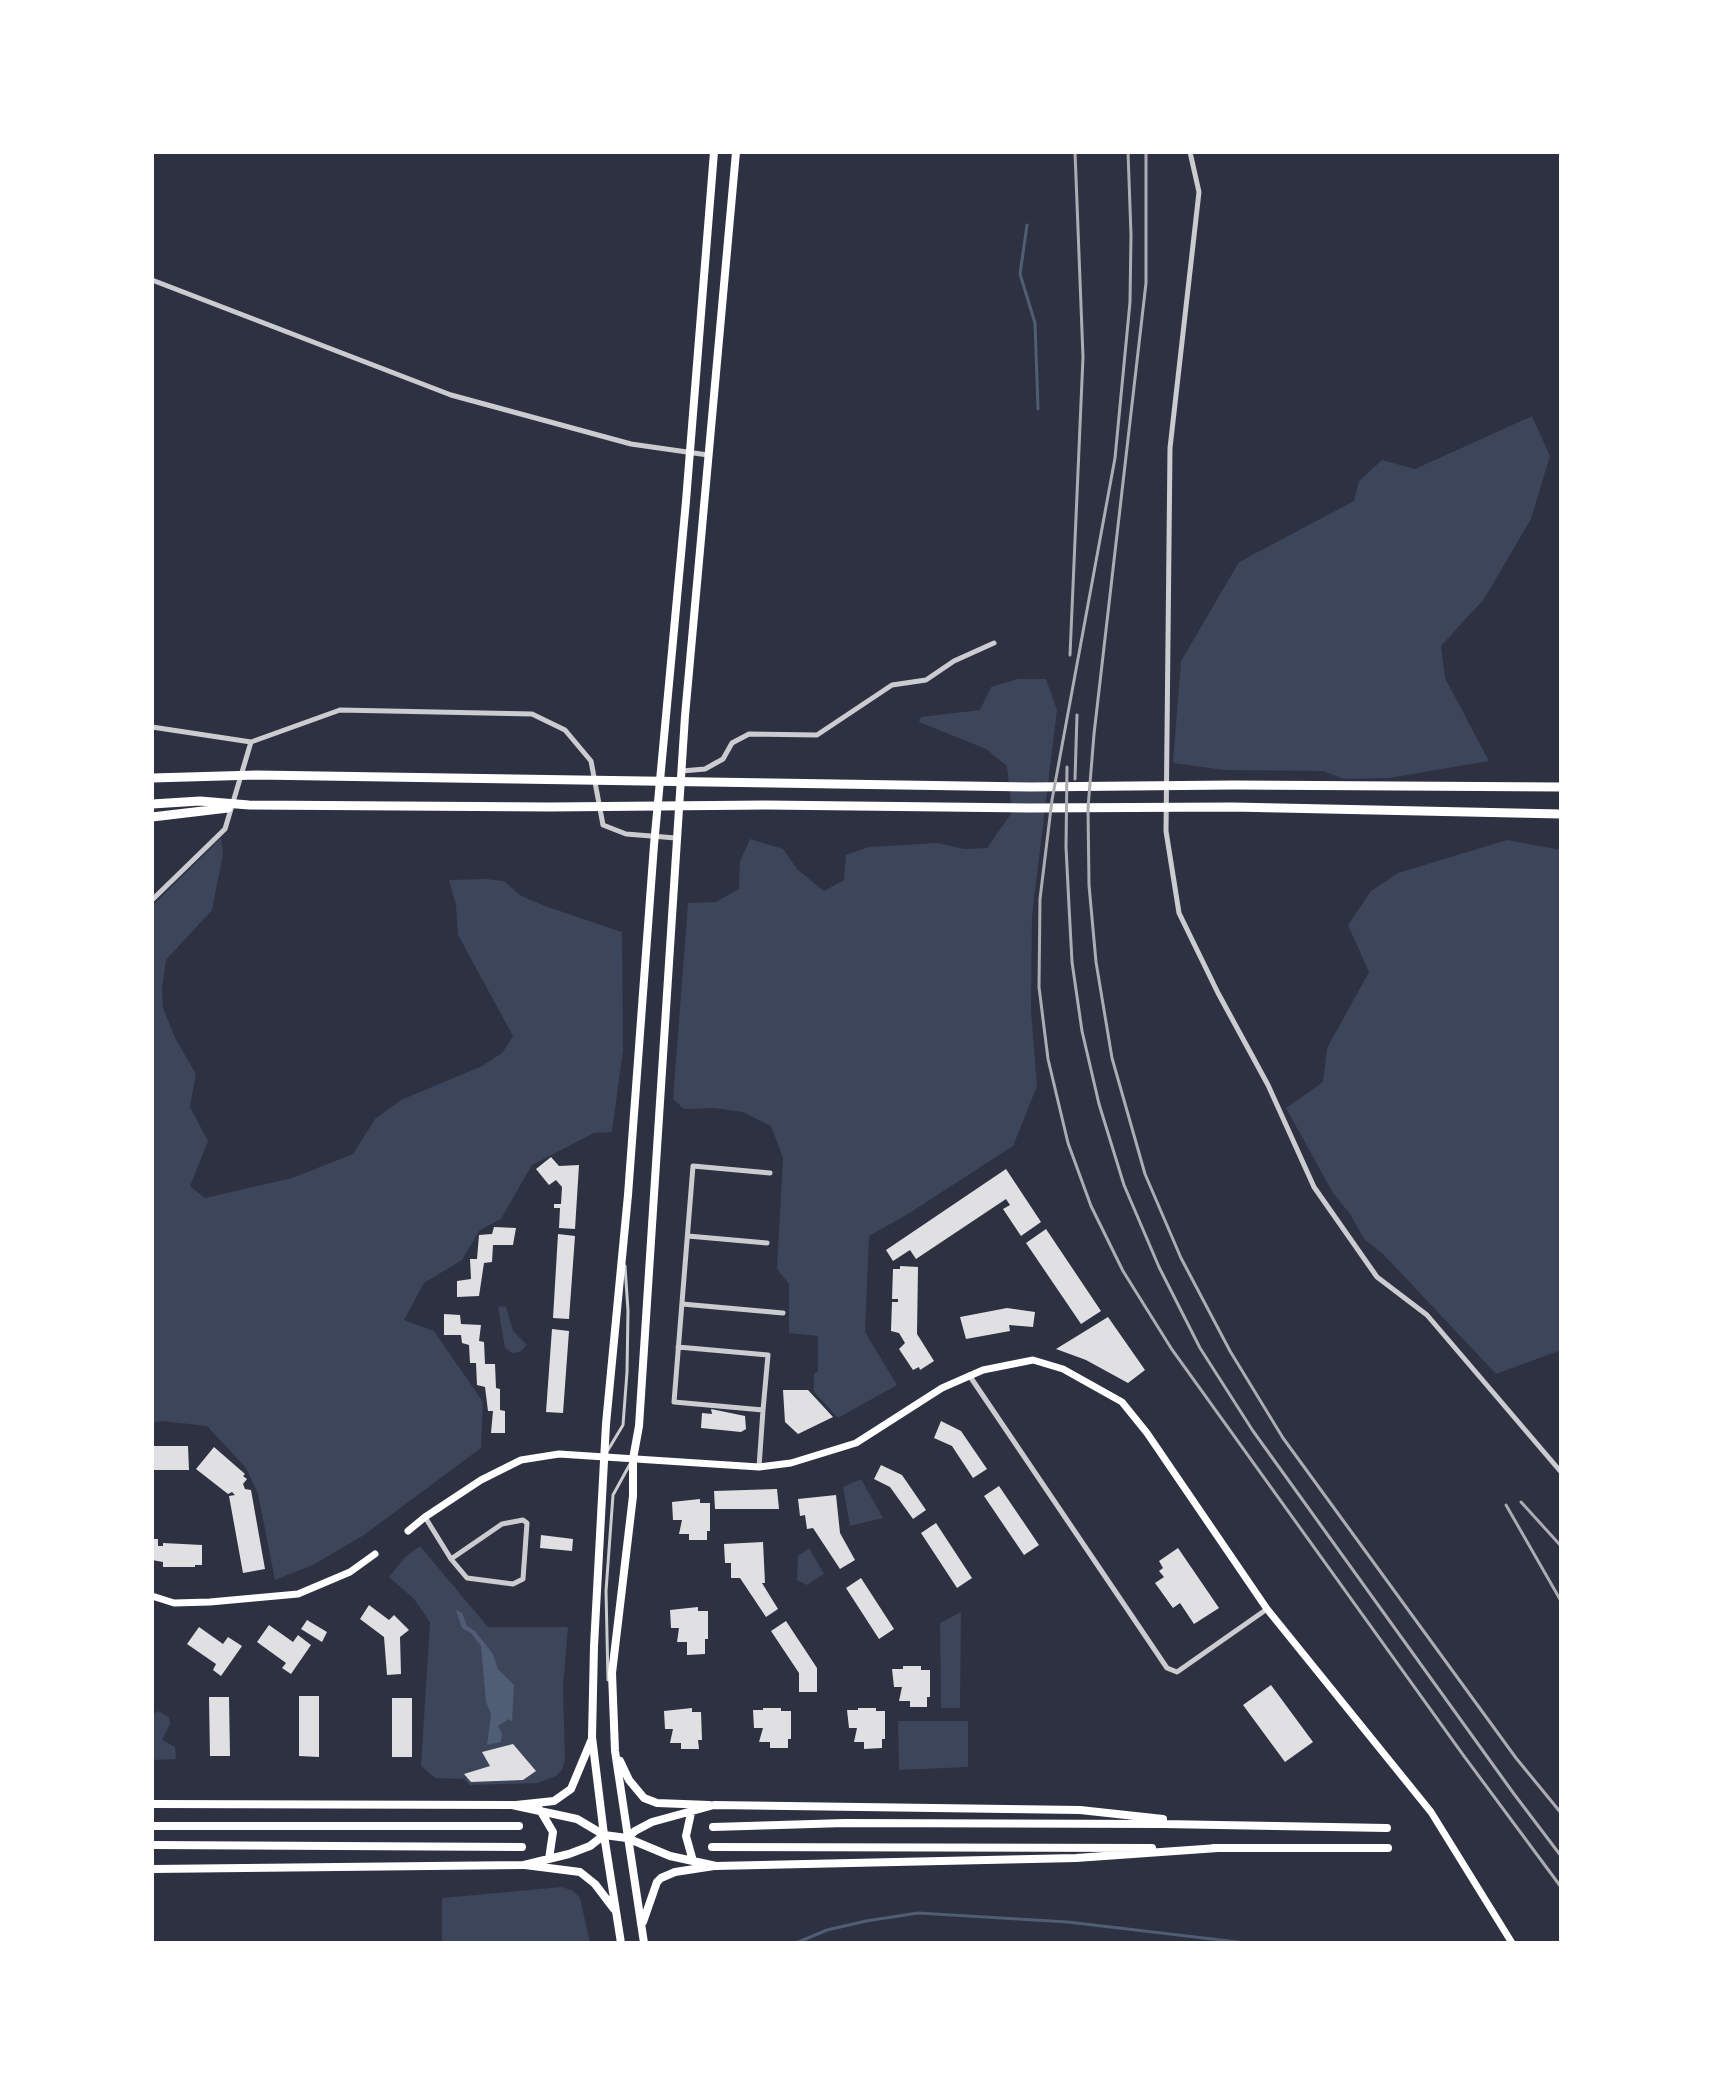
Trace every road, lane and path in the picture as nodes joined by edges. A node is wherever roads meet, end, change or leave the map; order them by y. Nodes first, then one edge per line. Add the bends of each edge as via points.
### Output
1 (714, 152) edge
2 (736, 152) edge
3 (1190, 152) edge
4 (152, 280) edge
5 (690, 451) junction
6 (708, 455) junction
7 (994, 643) dead end
8 (152, 727) edge
9 (251, 742) junction
10 (152, 772) edge
11 (681, 772) junction
12 (182, 776) junction
13 (152, 778) edge
14 (1561, 787) edge
15 (152, 804) edge
16 (249, 805) junction
17 (1561, 815) edge
18 (152, 817) edge
19 (654, 836) junction
20 (676, 838) junction
21 (152, 900) edge
22 (770, 1173) dead end
23 (688, 1236) junction
24 (623, 1242) junction
25 (767, 1243) dead end
26 (682, 1304) junction
27 (783, 1313) dead end
28 (678, 1347) junction
29 (969, 1375) junction
30 (763, 1410) junction
31 (604, 1458) junction
32 (633, 1459) junction
33 (759, 1467) junction
34 (1561, 1472) edge
35 (425, 1517) junction
36 (408, 1531) dead end
37 (375, 1554) dead end
38 (451, 1559) junction
39 (152, 1596) edge
40 (1267, 1609) junction
41 (592, 1737) junction
42 (615, 1751) junction
43 (152, 1804) edge
44 (512, 1805) junction
45 (714, 1805) junction
46 (540, 1810) junction
47 (691, 1813) junction
48 (1224, 1825) junction
49 (152, 1826) edge
50 (519, 1826) dead end
51 (713, 1827) dead end
52 (1387, 1828) dead end
53 (604, 1835) junction
54 (627, 1838) junction
55 (152, 1845) edge
56 (522, 1847) dead end
57 (712, 1847) dead end
58 (1218, 1848) junction
59 (1388, 1848) dead end
60 (549, 1859) junction
61 (693, 1861) junction
62 (524, 1865) junction
63 (716, 1866) junction
64 (152, 1869) edge
65 (615, 1910) junction
66 (641, 1926) junction
67 (621, 1943) edge
68 (644, 1943) edge
69 (1512, 1943) edge

1 - 5 main road
2 - 6 main road
3 - 34 street via 1199,192 1170,448 1166,831 1179,913 1314,1187 1377,1277 1427,1315
4 - 5 street via 451,395 631,444
5 - 6 street
5 - 19 main road
6 - 11 main road
7 - 11 street via 926,680 892,685 817,735 749,734 732,743 723,759 705,769
8 - 9 street
9 - 19 street via 340,710 532,714 565,730 591,761 603,825
9 - 21 street via 225,829
10 - 12 highway
11 - 20 main road
12 - 13 highway
12 - 14 highway via 1030,787
15 - 16 highway
16 - 17 highway via 1233,807
16 - 18 highway
19 - 20 street
19 - 24 main road
20 - 32 main road
22 - 23 street via 693,1166
23 - 25 street
23 - 26 street
24 - 31 main road
24 - 31 lane via 628,1311 623,1425
26 - 27 street
26 - 28 street
28 - 30 street via 674,1402
28 - 30 street via 768,1355
29 - 33 main road via 856,1443
29 - 40 main road via 1033,1360 1063,1369 1122,1402
29 - 40 street via 1167,1668 1177,1672
30 - 33 street
31 - 32 main road
31 - 35 main road via 559,1454 521,1460
31 - 41 main road
32 - 33 main road
32 - 42 main road via 612,1673
32 - 42 lane via 613,1495 606,1591
35 - 36 main road
35 - 38 street
37 - 39 main road via 350,1572 298,1594 174,1603
38 - 38 street via 502,1524 527,1523 526,1567 519,1582 467,1578
40 - 69 main road via 1431,1812
41 - 44 main road via 571,1789 554,1801
41 - 53 main road
42 - 45 main road via 644,1798
42 - 54 main road
43 - 44 main road
44 - 46 main road
45 - 47 main road
45 - 48 main road via 1080,1810
46 - 53 main road via 577,1819
46 - 60 main road via 553,1832
47 - 54 main road via 652,1822
47 - 61 main road via 686,1836
48 - 51 main road
48 - 52 main road
49 - 50 main road
53 - 54 main road
53 - 60 main road via 590,1846
53 - 65 main road
54 - 61 main road
54 - 66 main road
55 - 56 main road
57 - 58 main road
58 - 59 main road
58 - 63 main road via 1076,1858
60 - 62 main road
61 - 63 main road
62 - 64 main road
62 - 65 main road via 580,1872
63 - 66 main road via 661,1878
65 - 67 main road
66 - 68 main road

